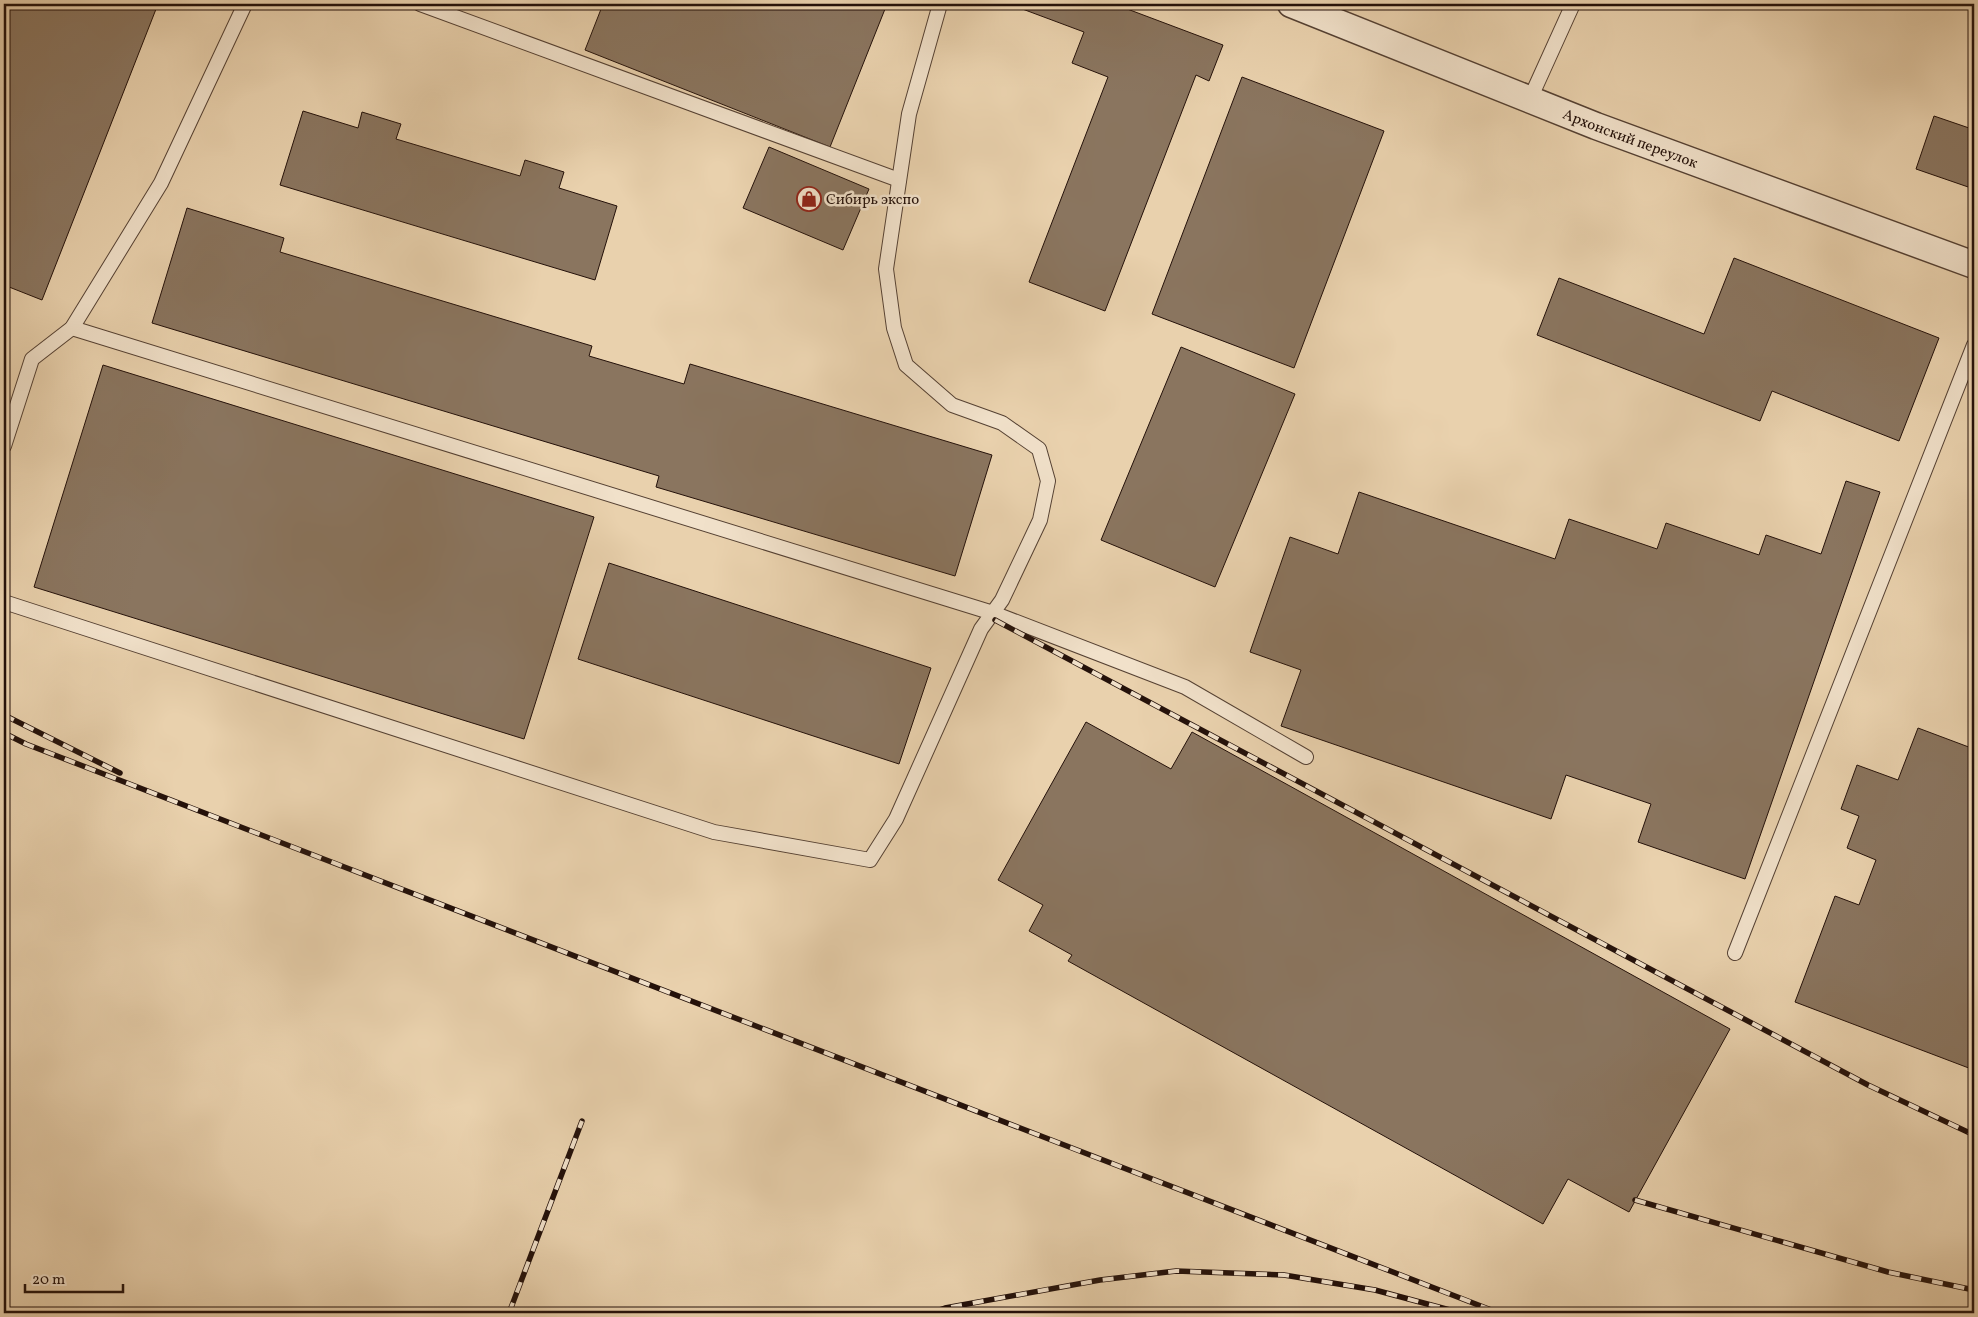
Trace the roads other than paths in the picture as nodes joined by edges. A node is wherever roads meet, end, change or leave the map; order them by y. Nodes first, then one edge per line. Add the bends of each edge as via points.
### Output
1 (245, 4) edge
2 (420, 4) edge
3 (940, 4) edge
4 (1290, 4) edge
5 (1573, 4) edge
6 (1530, 99) junction
7 (899, 180) junction
8 (1974, 265) edge
9 (72, 328) junction
10 (1974, 345) edge
11 (4, 446) edge
12 (4, 602) edge
13 (993, 613) junction
14 (1306, 757) dead end
15 (1735, 953) dead end

1 - 9 lane via 161,183
2 - 7 lane
3 - 7 lane via 909,114
4 - 6 street, Архонский переулок
5 - 6 lane
6 - 8 street, Архонский переулок
7 - 13 lane via 886,269 894,328 906,365 952,405 1002,423 1039,449 1048,482 1040,520
9 - 11 lane via 32,358
9 - 13 lane
10 - 15 lane
12 - 13 lane via 714,832 870,860 896,819 981,629
13 - 14 lane via 1185,687

